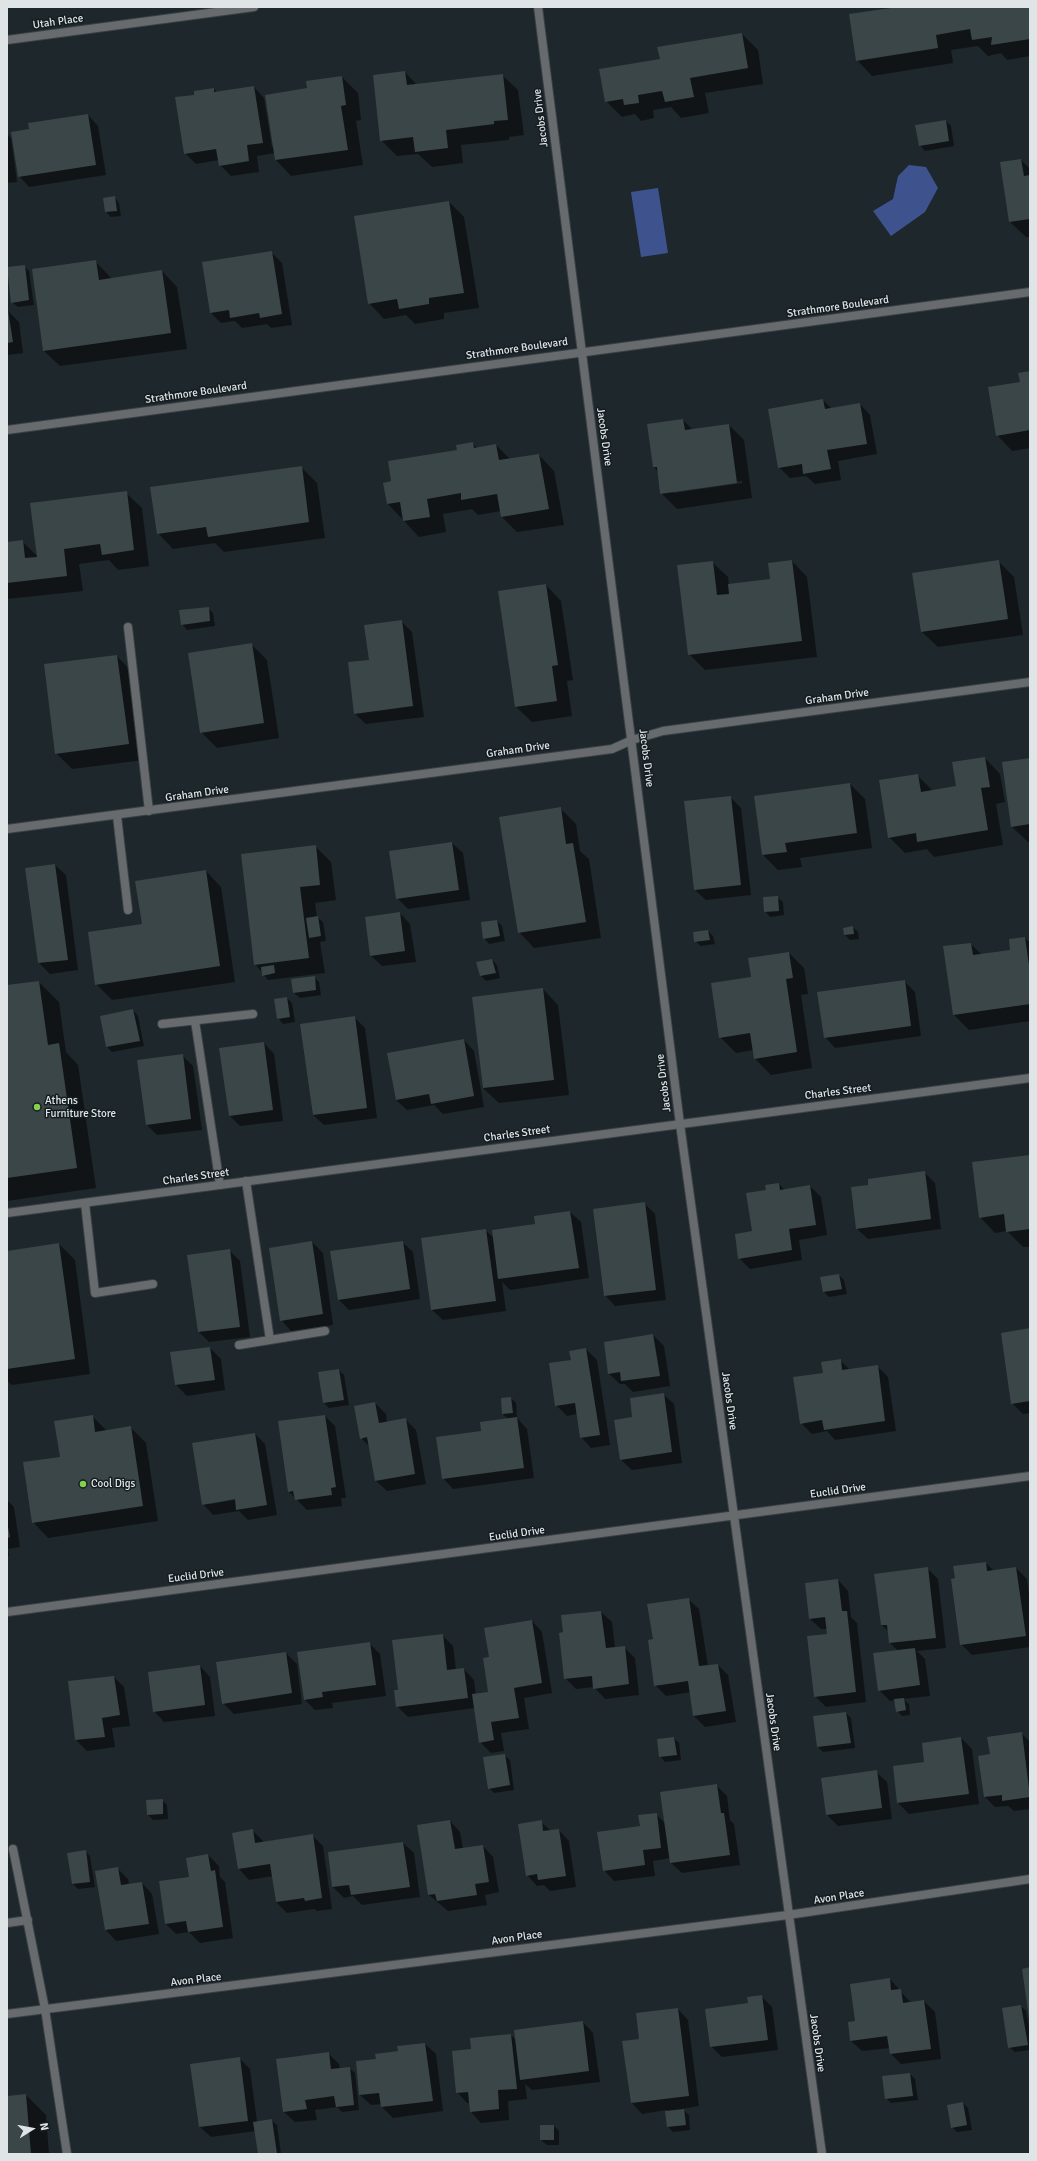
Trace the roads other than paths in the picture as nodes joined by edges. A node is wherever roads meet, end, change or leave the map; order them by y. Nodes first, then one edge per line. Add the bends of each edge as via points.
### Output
1 (254, 7) edge
2 (538, 7) edge
3 (7, 40) edge
4 (1030, 292) edge
5 (582, 352) junction
6 (7, 430) edge
7 (128, 627) dead end
8 (1030, 682) edge
9 (632, 740) junction
10 (149, 811) junction
11 (117, 816) junction
12 (7, 829) edge
13 (128, 910) dead end
14 (253, 1014) dead end
15 (195, 1021) junction
16 (162, 1024) dead end
17 (1030, 1078) edge
18 (680, 1124) junction
19 (246, 1181) junction
20 (220, 1185) junction
21 (85, 1203) junction
22 (7, 1213) edge
23 (153, 1284) dead end
24 (325, 1331) dead end
25 (270, 1340) junction
26 (239, 1345) dead end
27 (1030, 1476) edge
28 (734, 1516) junction
29 (7, 1612) edge
30 (13, 1849) dead end
31 (1030, 1879) edge
32 (788, 1915) junction
33 (28, 1920) junction
34 (7, 1923) edge
35 (45, 2009) junction
36 (7, 2014) edge
37 (67, 2154) edge
38 (822, 2154) edge

1 - 3 street, Utah Place
2 - 5 street, Jacobs Drive
4 - 5 street, Strathmore Boulevard
5 - 6 street, Strathmore Boulevard
5 - 9 street, Jacobs Drive
7 - 10 street
8 - 9 street, Graham Drive via 663,731
9 - 10 street, Graham Drive via 612,749
9 - 18 street, Jacobs Drive
10 - 11 street, Graham Drive
11 - 12 street, Graham Drive
11 - 13 street
14 - 15 street
15 - 16 street
15 - 20 street
17 - 18 street, Charles Street
18 - 19 street, Charles Street
18 - 28 street, Jacobs Drive
19 - 20 street, Charles Street
19 - 25 street
20 - 21 street, Charles Street
21 - 22 street, Charles Street
21 - 23 street via 95,1293
24 - 25 street
25 - 26 street
27 - 28 street, Euclid Drive
28 - 29 street, Euclid Drive
28 - 32 street, Jacobs Drive
30 - 33 street
31 - 32 street, Avon Place
32 - 35 street, Avon Place
32 - 38 street, Jacobs Drive
33 - 34 street
33 - 35 street
35 - 36 street, Avon Place
35 - 37 street

